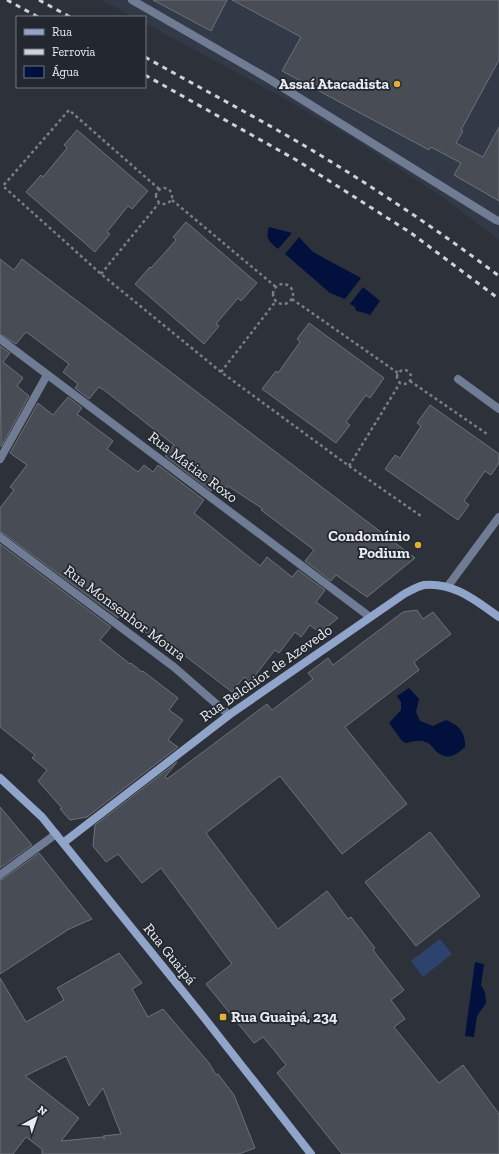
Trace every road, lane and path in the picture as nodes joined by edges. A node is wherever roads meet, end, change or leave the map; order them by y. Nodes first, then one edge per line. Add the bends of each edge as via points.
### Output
1 (132, 0) edge
2 (159, 189) junction
3 (172, 200) junction
4 (159, 203) junction
5 (499, 221) edge
6 (101, 274) junction
7 (276, 287) junction
8 (292, 299) junction
9 (276, 301) junction
10 (0, 340) edge
11 (221, 372) junction
12 (398, 373) junction
13 (46, 375) junction
14 (458, 379) dead end
15 (410, 381) junction
16 (400, 383) junction
17 (499, 409) edge
18 (487, 434) dead end
19 (0, 459) edge
20 (349, 466) junction
21 (421, 516) dead end
22 (499, 517) edge
23 (0, 537) edge
24 (448, 586) junction
25 (370, 617) junction
26 (499, 618) edge
27 (229, 715) junction
28 (0, 778) edge
29 (56, 834) junction
30 (62, 843) junction
31 (0, 875) edge
32 (311, 1154) edge

1 - 5 street via 269,79
2 - 3 path via 170,189
2 - 4 path via 156,196
2 - 6 path via 69,110 3,186
3 - 4 path via 168,204
3 - 7 path
4 - 6 path
6 - 11 path
7 - 8 path via 282,284 291,287
7 - 9 path via 273,292
8 - 9 path via 284,304
8 - 12 path
9 - 11 path
10 - 13 street, Rua Matias Roxo
11 - 20 path
12 - 15 path via 408,371 412,377
12 - 16 path via 396,377
13 - 19 street
13 - 25 street, Rua Matias Roxo
14 - 17 street
15 - 16 path via 407,384
15 - 18 path
16 - 20 path
20 - 21 path
22 - 24 street
23 - 27 street, Rua Monsenhor Moura via 174,667
24 - 25 street, Rua Belchior de Azevedo via 423,585 404,594
24 - 26 street, Rua Belchior de Azevedo via 471,598
25 - 27 street, Rua Belchior de Azevedo
27 - 30 street, Rua Belchior de Azevedo
28 - 29 street, Rua Guaipá via 42,817
29 - 30 street, Rua Guaipá
29 - 31 street
30 - 32 street, Rua Guaipá

